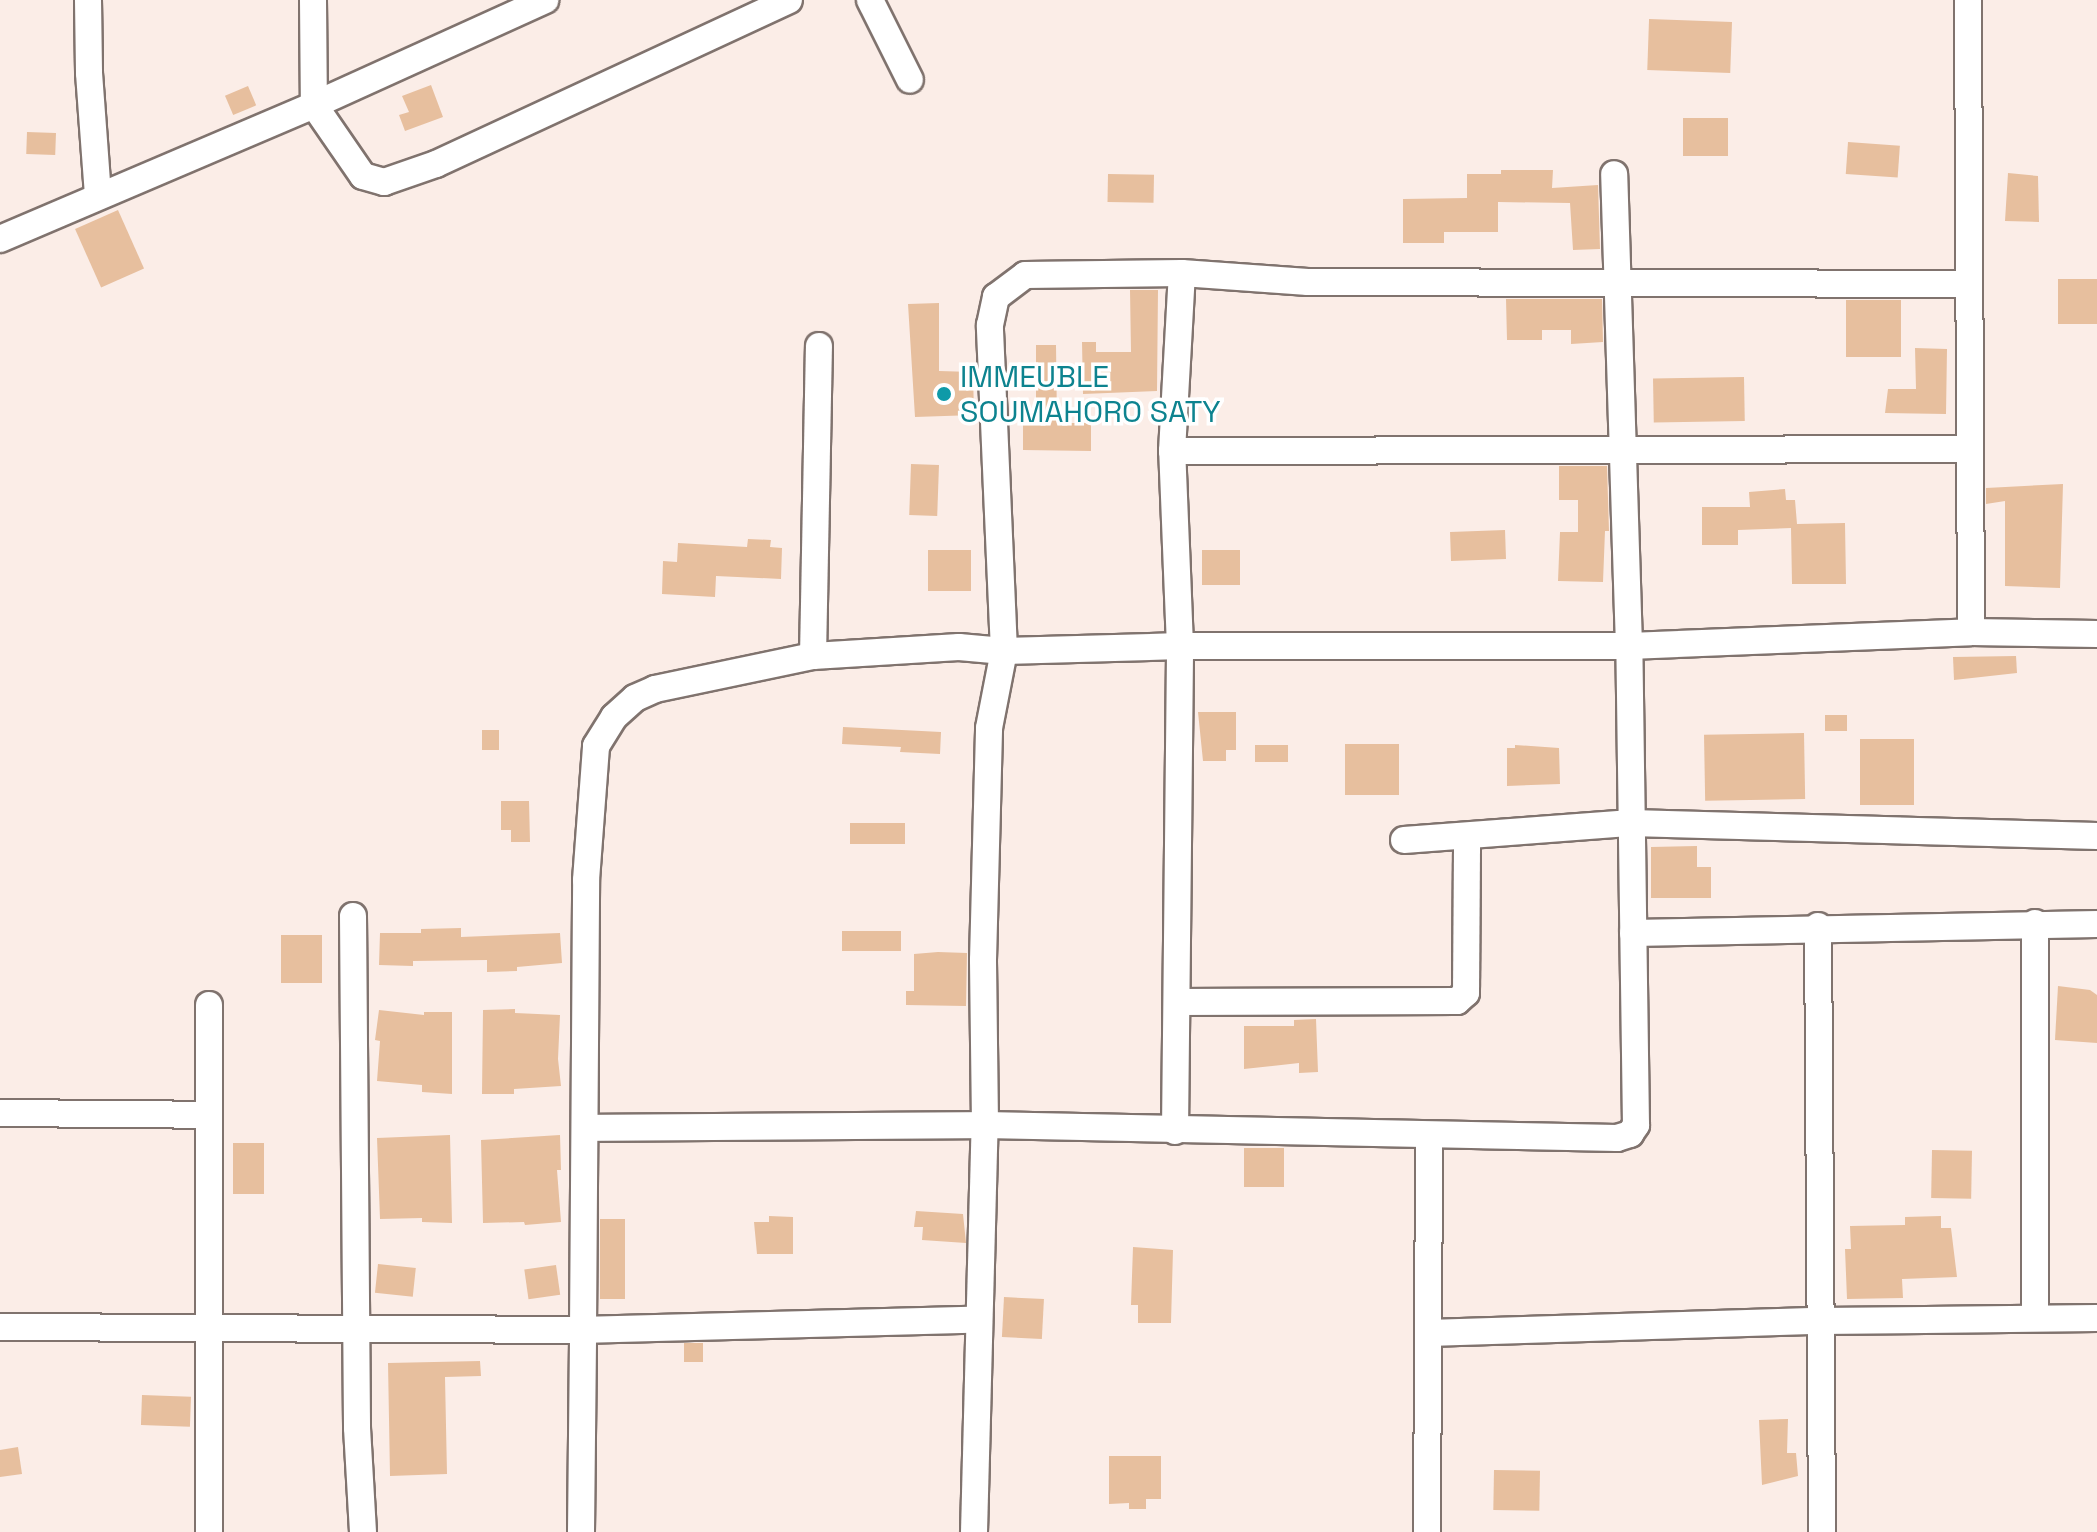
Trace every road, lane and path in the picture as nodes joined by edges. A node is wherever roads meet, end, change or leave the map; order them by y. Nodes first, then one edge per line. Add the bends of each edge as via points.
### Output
1 (88, 0) edge
2 (313, 0) edge
3 (545, 0) edge
4 (789, 0) edge
5 (870, 0) edge
6 (1968, 0) edge
7 (910, 80) dead end
8 (314, 105) junction
9 (1614, 174) dead end
10 (98, 195) junction
11 (0, 239) edge
12 (1182, 273) junction
13 (1618, 283) junction
14 (1969, 284) junction
15 (819, 346) dead end
16 (1970, 449) junction
17 (1172, 451) junction
18 (1622, 452) junction
19 (1971, 632) junction
20 (2097, 634) edge
21 (1180, 646) junction
22 (1629, 646) junction
23 (1004, 651) junction
24 (813, 656) junction
25 (1631, 823) junction
26 (1467, 836) junction
27 (2097, 836) edge
28 (1404, 840) dead end
29 (353, 916) dead end
30 (2035, 923) junction
31 (2097, 924) edge
32 (1818, 926) junction
33 (1633, 933) junction
34 (1177, 1002) junction
35 (209, 1005) dead end
36 (0, 1113) edge
37 (209, 1115) junction
38 (985, 1125) junction
39 (585, 1128) junction
40 (1175, 1131) junction
41 (1429, 1135) junction
42 (2035, 1317) junction
43 (2097, 1318) edge
44 (977, 1320) junction
45 (1819, 1321) junction
46 (0, 1327) edge
47 (356, 1327) junction
48 (209, 1328) junction
49 (583, 1330) junction
50 (1428, 1333) junction
51 (209, 1532) edge
52 (363, 1532) edge
53 (581, 1532) edge
54 (974, 1532) edge
55 (1427, 1532) edge
56 (1822, 1532) edge

1 - 10 street
2 - 8 street
3 - 8 street
4 - 8 street via 436,164 384,182 363,176
5 - 7 street
6 - 14 street
8 - 10 street
9 - 13 street
10 - 11 street
12 - 13 street via 1308,282
12 - 17 street
12 - 23 street via 1025,275 996,297 990,325
13 - 14 street
13 - 18 street
14 - 16 street
15 - 24 street
16 - 18 street
16 - 19 street
17 - 18 street
17 - 21 street
18 - 22 street
19 - 20 street
19 - 22 street
21 - 22 street
21 - 23 street
21 - 34 street
22 - 25 street
23 - 24 street via 959,647
23 - 38 street via 989,728
24 - 39 street via 655,689 614,717 596,746 586,880
25 - 26 street
25 - 27 street
25 - 33 street
26 - 28 street
26 - 34 street via 1466,993 1457,1001
29 - 47 street
30 - 31 street
30 - 32 street
30 - 42 street
32 - 33 street
32 - 45 street
33 - 41 street via 1636,1125 1630,1134
34 - 40 street
35 - 37 street
36 - 37 street
37 - 48 street
38 - 39 street
38 - 40 street
38 - 44 street
39 - 49 street
40 - 41 street
41 - 50 street
42 - 43 street
42 - 45 street
44 - 49 street
44 - 54 street
45 - 50 street
45 - 56 street
46 - 48 street
47 - 48 street
47 - 49 street
47 - 52 street
48 - 51 street
49 - 53 street
50 - 55 street

